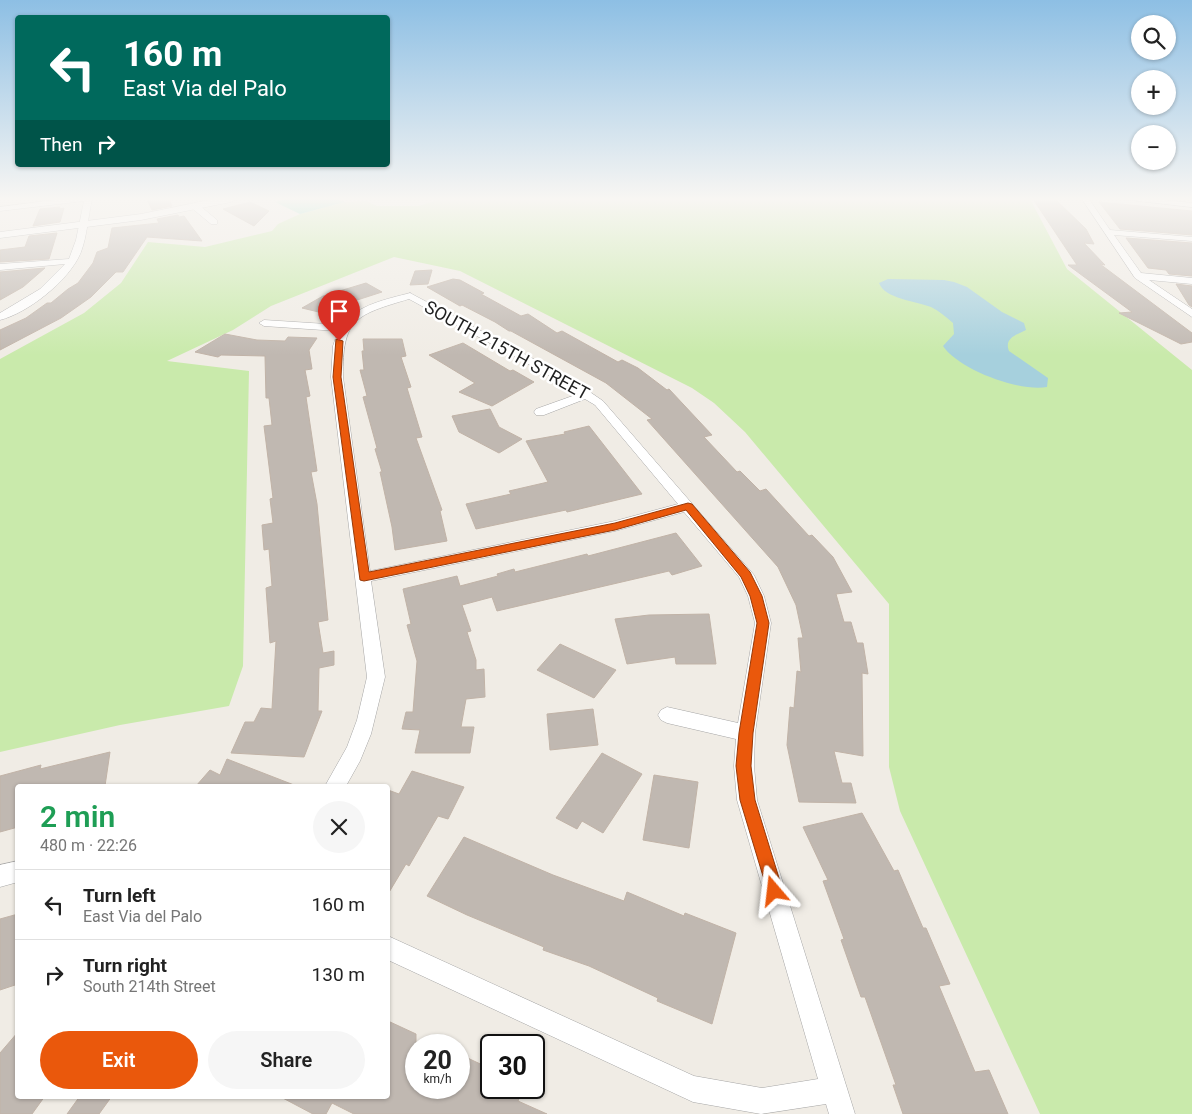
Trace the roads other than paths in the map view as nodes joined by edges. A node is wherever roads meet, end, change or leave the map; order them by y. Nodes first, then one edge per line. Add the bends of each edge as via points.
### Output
1 (76, 251) edge
2 (1120, 251) edge
3 (71, 261) junction
4 (0, 267) edge
5 (1138, 276) junction
6 (1192, 281) edge
7 (1192, 314) edge
8 (0, 317) edge
9 (264, 323) dead end
10 (344, 328) junction
11 (588, 394) junction
12 (540, 412) dead end
13 (688, 506) junction
14 (364, 577) junction
15 (666, 715) dead end
16 (746, 733) junction
17 (337, 784) edge
18 (15, 872) edge
19 (0, 876) edge
20 (390, 949) edge
21 (834, 1090) junction
22 (842, 1114) edge

1 - 3 street
2 - 5 street
3 - 4 street
3 - 8 street via 60,276 40,293
5 - 6 street
5 - 7 street
9 - 10 street
10 - 11 street, SOUTH 215TH STREET via 357,316 375,307 410,296
10 - 14 street via 339,341 337,377
11 - 12 street
11 - 13 street, SOUTH 215TH STREET via 608,412
13 - 14 street via 615,526
13 - 16 street, SOUTH 215TH STREET via 746,575 763,623
14 - 17 street via 376,676 366,724 347,771
15 - 16 street
16 - 21 street, SOUTH 215TH STREET via 747,800
18 - 19 street
20 - 21 street via 693,1089 762,1101
21 - 22 street, SOUTH 215TH STREET

